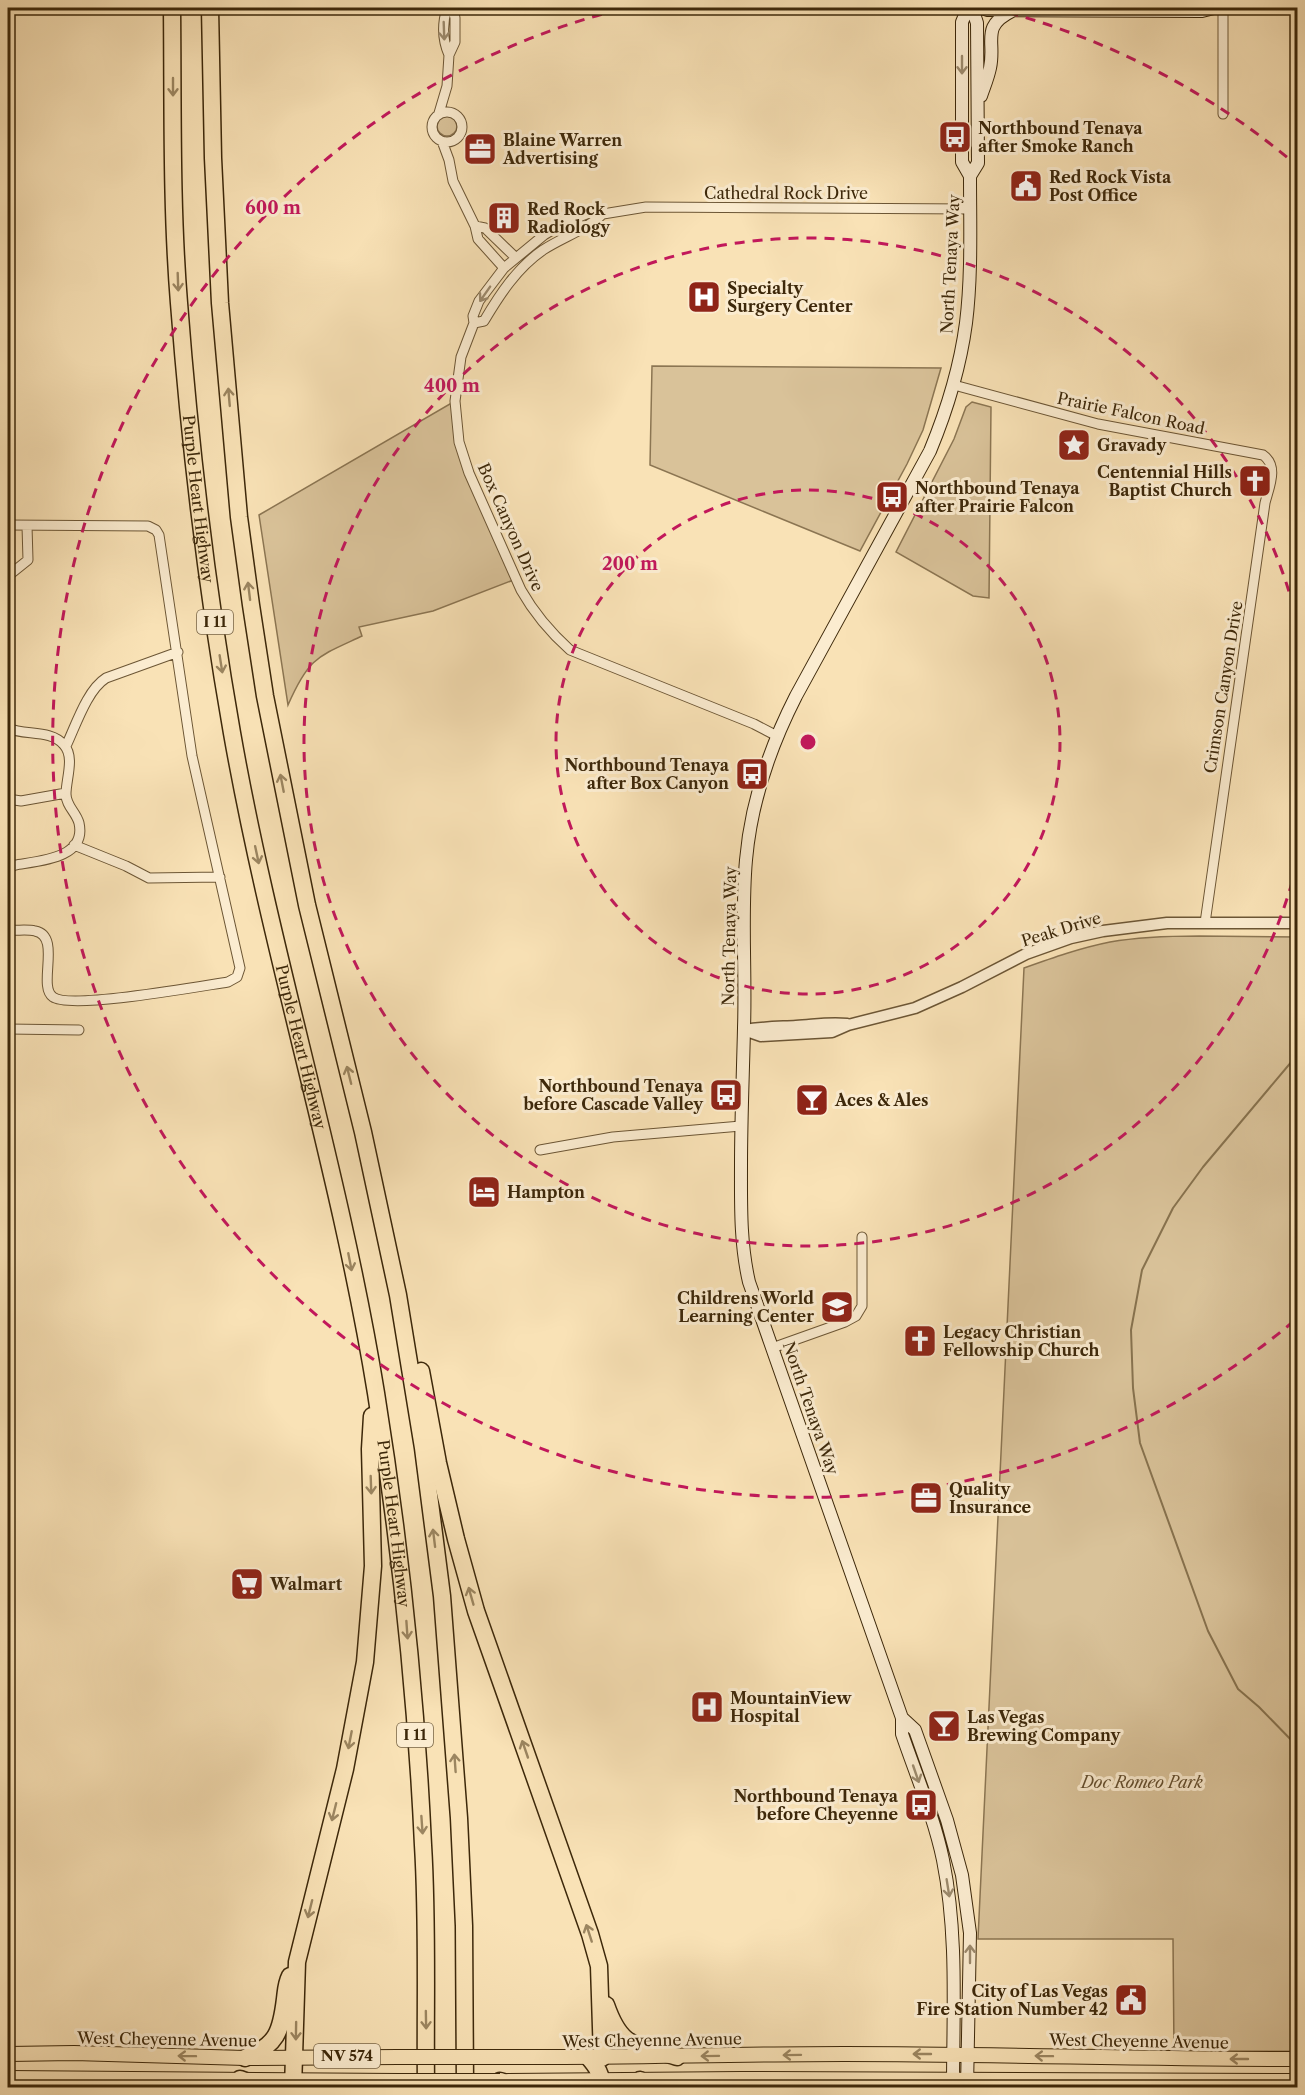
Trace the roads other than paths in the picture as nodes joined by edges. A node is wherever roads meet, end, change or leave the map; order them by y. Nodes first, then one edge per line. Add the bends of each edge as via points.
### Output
1 (168, 8) edge
2 (172, 8) edge
3 (210, 8) edge
4 (447, 8) edge
5 (453, 8) edge
6 (970, 8) edge
7 (982, 8) edge
8 (1214, 8) edge
9 (1223, 8) edge
10 (1015, 10) junction
11 (172, 29) junction
12 (449, 55) junction
13 (447, 87) junction
14 (978, 105) junction
15 (439, 113) junction
16 (454, 113) junction
17 (1222, 114) dead end
18 (447, 141) junction
19 (970, 176) junction
20 (970, 209) junction
21 (603, 214) junction
22 (475, 226) junction
23 (515, 257) junction
24 (504, 268) junction
25 (514, 276) joint
26 (474, 323) junction
27 (954, 385) junction
28 (1267, 458) joint
29 (8, 525) edge
30 (27, 526) junction
31 (8, 576) edge
32 (178, 652) junction
33 (8, 728) edge
34 (777, 736) junction
35 (66, 746) junction
36 (66, 793) junction
37 (8, 799) edge
38 (74, 845) junction
39 (8, 869) edge
40 (220, 877) junction
41 (1205, 922) junction
42 (1298, 923) edge
43 (8, 930) edge
44 (8, 1029) edge
45 (79, 1030) dead end
46 (744, 1030) junction
47 (741, 1126) junction
48 (363, 1132) junction
49 (540, 1150) dead end
50 (862, 1237) dead end
51 (772, 1348) junction
52 (375, 1385) junction
53 (902, 1718) junction
54 (464, 1926) junction
55 (297, 1962) junction
56 (601, 1990) junction
57 (8, 2054) edge
58 (954, 2055) junction
59 (969, 2055) junction
60 (296, 2057) junction
61 (677, 2057) junction
62 (245, 2058) junction
63 (596, 2058) junction
64 (1160, 2059) junction
65 (1298, 2059) edge
66 (8, 2078) edge
67 (240, 2079) junction
68 (500, 2081) junction
69 (1161, 2081) junction
70 (1298, 2081) edge
71 (293, 2083) edge
72 (602, 2083) edge
73 (635, 2084) edge
74 (953, 2084) edge
75 (968, 2084) edge
76 (264, 2088) edge
77 (426, 2088) edge
78 (465, 2088) edge
79 (476, 2088) edge
80 (523, 2088) edge

1 - 11 highway
2 - 11 highway, Purple Heart Highway / I 11
48 -> 3 highway, I 11 via 307,905 249,594 220,303
4 -> 12 street via 443,18 444,43
5 - 12 street via 455,42
6 - 14 main road, North Tenaya Way via 977,23
6 -> 19 main road, North Tenaya Way via 962,22 962,162
7 - 10 main road
8 - 10 main road
9 - 17 street
10 - 14 main road via 998,19 991,31 990,66
11 -> 52 highway, Purple Heart Highway / I 11 via 179,299 200,528 232,735 339,1205
12 - 13 street
13 - 15 street
13 - 16 street
14 - 19 main road, North Tenaya Way via 978,163
15 - 16 street
15 - 18 street via 431,125 434,135
16 - 18 street via 461,120 462,130
18 - 22 street via 453,181
19 - 20 main road, North Tenaya Way
20 - 21 street, Cathedral Rock Drive via 646,207
20 - 27 main road, North Tenaya Way via 966,322
21 - 23 street, Cathedral Rock Drive via 589,213 566,222
21 - 25 street, Cathedral Rock Drive via 542,251
22 - 23 street via 485,228
22 - 24 street via 478,238
23 - 24 street, Cathedral Rock Drive
24 -> 26 street, Box Canyon Drive via 479,301
25 - 26 street, Box Canyon Drive via 484,321
26 - 34 street, Box Canyon Drive via 461,357 455,401 459,442 473,483 531,608 570,650
27 - 28 street, Prairie Falcon Road via 1098,424
27 - 34 main road, North Tenaya Way via 919,475
28 - 41 street, Crimson Canyon Drive via 1271,479
29 - 30 street
30 - 31 street via 28,560
30 - 32 street via 148,526 156,530
32 - 35 street via 100,681
32 - 40 street via 192,756
33 - 35 street via 55,738
34 - 46 main road, North Tenaya Way via 759,788 746,860
35 - 36 street
36 - 37 street via 21,801
36 - 38 street via 66,801 79,822
38 - 39 street via 56,857
38 - 40 street via 149,878
40 - 43 street via 240,968 237,977 228,982 88,1001 58,1000 49,992 48,947 44,936 36,931
41 - 42 street, Peak Drive
41 - 46 street, Peak Drive via 1127,926 1071,938 1010,961 921,1006 891,1015 848,1024 830,1022
44 - 45 street
46 - 47 main road, North Tenaya Way
47 - 49 street via 633,1135
47 - 51 main road, North Tenaya Way via 744,1259
54 -> 48 highway, I 11 via 442,1596 398,1295
56 -> 48 highway via 590,1934 466,1576 438,1463 382,1177
50 - 51 street via 862,1306 856,1316
51 - 53 main road, North Tenaya Way
52 -> 55 highway via 370,1449 373,1566 365,1662 345,1769
52 -> 77 highway, Purple Heart Highway / I 11 via 404,1587 424,1847
53 -> 58 main road, North Tenaya Way via 902,1734 939,1844 951,1908
59 -> 53 main road, North Tenaya Way via 970,1933 962,1875 915,1730
54 - 78 highway, I 11
54 - 79 highway via 474,1997
55 -> 60 highway
55 - 62 highway via 286,1983 277,2035 269,2045
56 - 61 highway via 613,2024 626,2040
56 - 63 highway
62 -> 57 main road, West Cheyenne Avenue
58 - 59 main road, West Cheyenne Avenue
58 -> 61 main road, West Cheyenne Avenue
58 - 74 main road, North Tenaya Way
64 -> 59 main road, West Cheyenne Avenue
59 - 75 main road, North Tenaya Way
60 - 62 main road, West Cheyenne Avenue / NV 574
60 - 63 main road, West Cheyenne Avenue / NV 574, bridge
60 - 71 highway
61 - 63 main road, West Cheyenne Avenue / NV 574
63 - 72 highway
65 -> 64 main road, West Cheyenne Avenue
64 - 69 main road
66 - 67 main road
67 - 71 main road, NV 574
67 - 76 highway
68 - 71 main road, NV 574, bridge
68 - 72 main road, NV 574
68 - 80 highway
69 - 70 main road
69 - 75 main road
72 - 73 main road, NV 574
73 - 74 main road
74 - 75 main road

